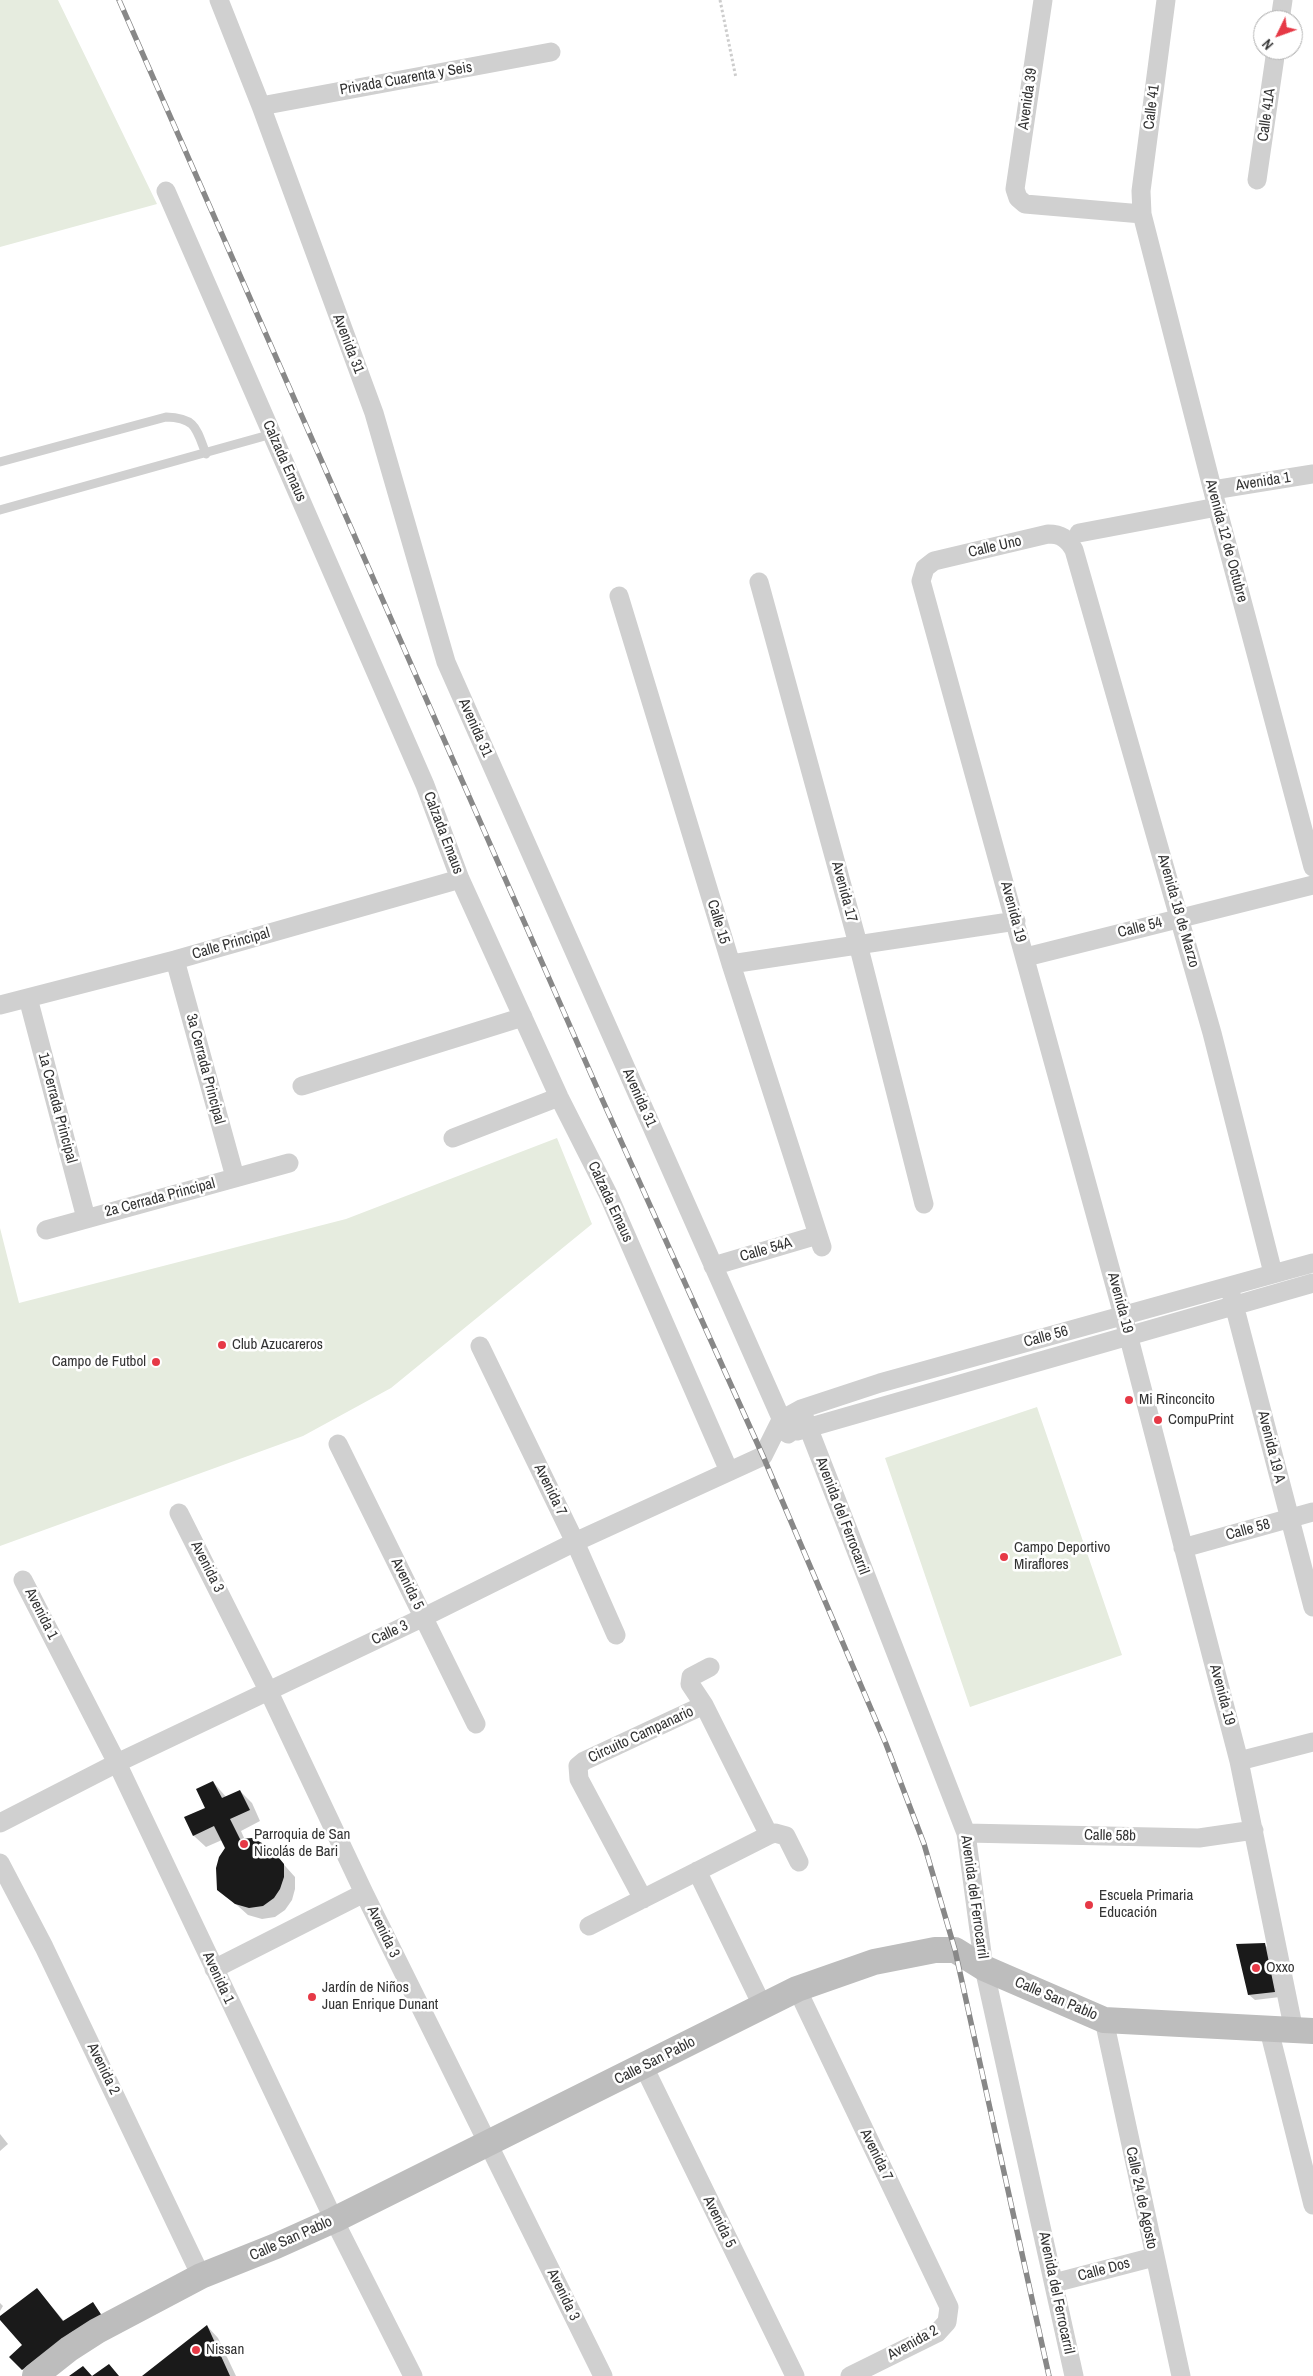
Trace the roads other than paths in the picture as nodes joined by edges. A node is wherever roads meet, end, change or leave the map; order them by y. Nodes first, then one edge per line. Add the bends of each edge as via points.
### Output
1 (221, 0) edge
2 (1043, 0) edge
3 (1166, 0) edge
4 (551, 52) dead end
5 (1275, 60) edge
6 (261, 106) junction
7 (1257, 180) dead end
8 (166, 191) dead end
9 (1142, 214) junction
10 (272, 434) junction
11 (206, 454) junction
12 (0, 462) edge
13 (1313, 474) edge
14 (1215, 498) junction
15 (0, 510) edge
16 (1076, 542) junction
17 (922, 581) joint
18 (759, 582) dead end
19 (619, 596) dead end
20 (1312, 859) edge
21 (460, 879) junction
22 (1313, 884) edge
23 (1180, 918) junction
24 (1016, 921) junction
25 (858, 944) junction
26 (1026, 957) junction
27 (175, 960) junction
28 (731, 964) junction
29 (28, 998) junction
30 (0, 1005) edge
31 (523, 1017) junction
32 (302, 1086) dead end
33 (559, 1097) junction
34 (453, 1138) dead end
35 (289, 1163) dead end
36 (235, 1178) junction
37 (924, 1204) dead end
38 (86, 1218) junction
39 (46, 1230) dead end
40 (820, 1241) joint
41 (1313, 1263) edge
42 (713, 1266) junction
43 (1273, 1273) junction
44 (1313, 1284) edge
45 (1229, 1286) junction
46 (1234, 1307) junction
47 (1123, 1316) junction
48 (1129, 1336) junction
49 (480, 1346) dead end
50 (801, 1409) junction
51 (808, 1428) junction
52 (780, 1430) junction
53 (338, 1444) dead end
54 (729, 1471) junction
55 (1313, 1512) edge
56 (179, 1513) dead end
57 (1289, 1519) junction
58 (575, 1542) junction
59 (1183, 1548) junction
60 (23, 1580) dead end
61 (1313, 1608) edge
62 (424, 1617) junction
63 (616, 1635) dead end
64 (710, 1667) dead end
65 (268, 1690) junction
66 (704, 1706) junction
67 (476, 1724) dead end
68 (1313, 1742) edge
69 (1239, 1761) junction
70 (117, 1763) junction
71 (0, 1823) edge
72 (1254, 1830) junction
73 (966, 1833) junction
74 (769, 1835) junction
75 (799, 1862) dead end
76 (0, 1864) edge
77 (697, 1871) junction
78 (364, 1893) junction
79 (643, 1898) junction
80 (589, 1926) dead end
81 (984, 1968) junction
82 (214, 1969) junction
83 (797, 1989) junction
84 (762, 2006) junction
85 (1104, 2020) junction
86 (1292, 2031) edge
87 (644, 2067) junction
88 (488, 2144) junction
89 (1313, 2206) edge
90 (334, 2220) junction
91 (1154, 2257) junction
92 (201, 2276) junction
93 (1054, 2283) junction
94 (947, 2322) joint
95 (35, 2376) edge
96 (413, 2376) edge
97 (603, 2376) edge
98 (794, 2376) edge
99 (850, 2376) edge
100 (1074, 2376) edge
101 (1181, 2376) edge

1 - 6 street, Avenida 31
2 - 9 street, Avenida 39 via 1015,189 1018,198 1024,204
3 - 9 street, Calle 41 via 1141,191
4 - 6 street, Privada Cuarenta y Seis
5 - 7 street, Calle 41A
6 - 42 street, Avenida 31 via 374,413 446,662
8 - 10 street, Calzada Emaus
9 - 14 street, Avenida 12 de Octubre
10 - 11 lane
10 - 21 street, Calzada Emaus via 425,784
11 - 12 lane via 195,426 183,418 166,417
11 - 15 lane
13 - 14 street, Avenida 1
14 - 16 street
14 - 20 street, Avenida 12 de Octubre
16 - 17 street, Calle Uno via 1048,534 934,561 925,568
16 - 23 street, Avenida 18 de Marzo
17 - 24 street, Avenida 19
18 - 25 street, Avenida 17
19 - 28 street, Calle 15
21 - 27 street, Calle Principal
21 - 31 street, Calzada Emaus
22 - 23 street, Calle 54
23 - 26 street, Calle 54
23 - 43 street, Avenida 18 de Marzo
24 - 25 street
24 - 26 street, Avenida 19
25 - 28 street
25 - 37 street, Avenida 17
26 - 47 street, Avenida 19
27 - 29 street, Calle Principal
27 - 36 street, 3a Cerrada Principal
28 - 40 street, Calle 15
29 - 30 street, Calle Principal
29 - 38 street, 1a Cerrada Principal
31 - 32 street
31 - 33 street, Calzada Emaus
33 - 34 street
33 - 54 street, Calzada Emaus via 608,1194
35 - 36 street, 2a Cerrada Principal
36 - 38 street, 2a Cerrada Principal
38 - 39 street, 2a Cerrada Principal
40 - 42 street, Calle 54A
41 - 43 street, Calle 56
42 - 52 street, Avenida 31
43 - 45 street, Calle 56
44 - 46 street, Calle 56
45 - 46 street, Avenida 19 A
45 - 47 street, Calle 56
46 - 48 street, Calle 56
46 - 57 street, Avenida 19 A
47 - 48 street, Avenida 19
47 - 50 street, Calle 56 via 880,1382
48 - 51 street, Calle 56
48 - 59 street, Avenida 19
49 - 58 street, Avenida 7
50 - 51 street, Avenida del Ferrocarril
50 - 52 street, Calle 56
51 - 52 street, Calle 56
51 - 73 street, Avenida del Ferrocarril
52 - 54 street, Calle 3 via 763,1456
53 - 62 street, Avenida 5
54 - 58 street, Calle 3
55 - 57 street, Calle 58
56 - 65 street, Avenida 3
57 - 59 street, Calle 58
57 - 61 street, Avenida 19 A
58 - 62 street, Calle 3
58 - 63 street, Avenida 7
59 - 69 street, Avenida 19
60 - 70 street, Avenida 1
62 - 65 street, Calle 3
62 - 67 street, Avenida 5
64 - 66 street, Circuito Campanario via 691,1677 690,1684
65 - 70 street, Calle 3
65 - 78 street, Avenida 3
66 - 74 street, Circuito Campanario
66 - 79 street, Circuito Campanario via 578,1766 579,1778
68 - 69 street
69 - 72 street, Avenida 19
70 - 71 street, Calle 3
70 - 82 street, Avenida 1
72 - 73 street, Calle 58b via 1199,1838
72 - 86 street, Avenida 19
73 - 81 street, Avenida del Ferrocarril
74 - 75 street via 786,1836
74 - 77 street
76 - 92 street, Avenida 2 via 44,1947
77 - 79 street
77 - 84 street
78 - 82 street
78 - 88 street, Avenida 3
79 - 80 street
81 - 83 street, Calle San Pablo via 955,1950 935,1950 874,1962
81 - 85 street, Calle San Pablo
81 - 93 street, Avenida del Ferrocarril
82 - 90 street, Avenida 1
83 - 84 street, Calle San Pablo
83 - 94 street, Avenida 7 via 949,2307
84 - 87 street, Calle San Pablo
85 - 86 street, Calle San Pablo
85 - 91 street, Calle 24 de Agosto
86 - 89 street, Avenida 19
87 - 88 street, Calle San Pablo
87 - 98 street, Avenida 5
88 - 90 street, Calle San Pablo
88 - 97 street, Avenida 3
90 - 92 street, Calle San Pablo
90 - 96 street, Avenida 1
91 - 93 street, Calle Dos
91 - 101 street, Calle 24 de Agosto
92 - 95 street, Calle San Pablo via 97,2331 69,2348
93 - 100 street, Avenida del Ferrocarril
94 - 99 street, Avenida 2 via 937,2333

